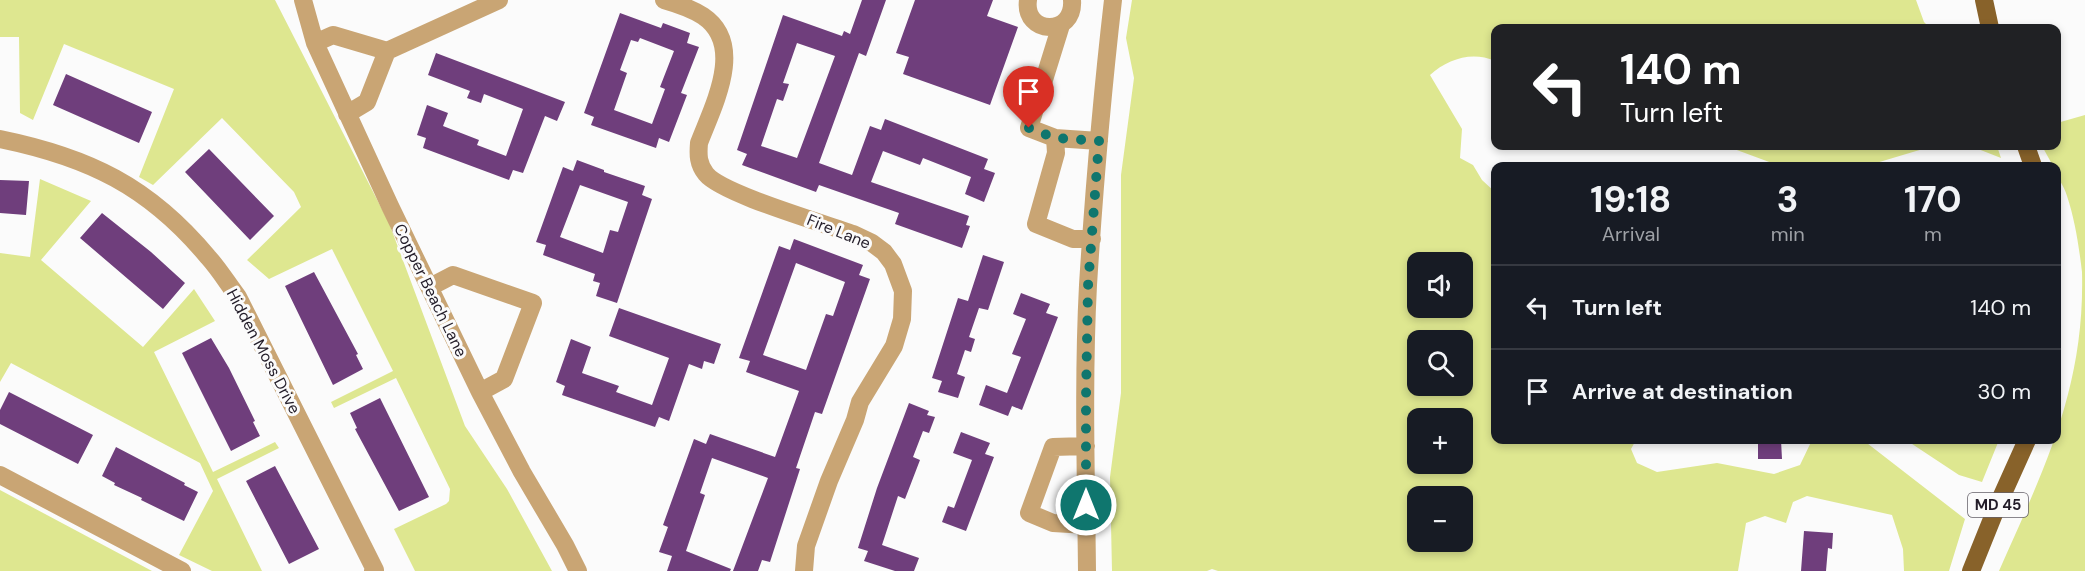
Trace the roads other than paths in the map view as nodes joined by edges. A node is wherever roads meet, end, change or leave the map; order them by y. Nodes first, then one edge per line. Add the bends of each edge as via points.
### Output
1 (303, 0) edge
2 (499, 0) edge
3 (664, 0) edge
4 (1028, 0) edge
5 (1072, 0) edge
6 (1113, 0) edge
7 (1984, 0) edge
8 (1061, 24) junction
9 (1989, 24) edge
10 (315, 44) junction
11 (387, 51) junction
12 (347, 114) junction
13 (0, 138) edge
14 (1055, 138) junction
15 (1099, 141) junction
16 (1092, 239) junction
17 (430, 287) junction
18 (480, 392) junction
19 (2025, 444) edge
20 (1086, 446) junction
21 (0, 476) edge
22 (1087, 525) junction
23 (182, 571) edge
24 (373, 571) edge
25 (578, 571) edge
26 (804, 571) edge
27 (1087, 571) edge
28 (1971, 571) edge

1 - 10 street, Copper Beach Lane
2 - 11 street
3 - 26 street, Fire Lane via 704,16 724,42 725,64 699,143 700,164 707,176 732,191 872,243 893,264 903,291 902,319 894,346 860,402 806,546
4 - 8 street via 1029,13 1039,25
5 - 8 street via 1071,14
6 - 15 street
7 - 9 main road
8 - 14 street via 1029,128
10 - 11 street via 333,35
10 - 12 street, Copper Beach Lane
11 - 12 street via 367,102
12 - 17 street, Copper Beach Lane
13 - 24 street, Hidden Moss Drive via 81,160 114,176 182,227 209,257 238,297
14 - 15 street
14 - 16 street via 1056,153 1036,224 1073,239
15 - 16 street
16 - 20 street
17 - 18 street, Copper Beach Lane
17 - 18 street via 453,275 533,303 504,379
18 - 25 street, Copper Beach Lane
19 - 28 main road, MD 45
20 - 22 street
20 - 22 street via 1053,447 1029,513 1053,523
21 - 23 street
22 - 27 street

